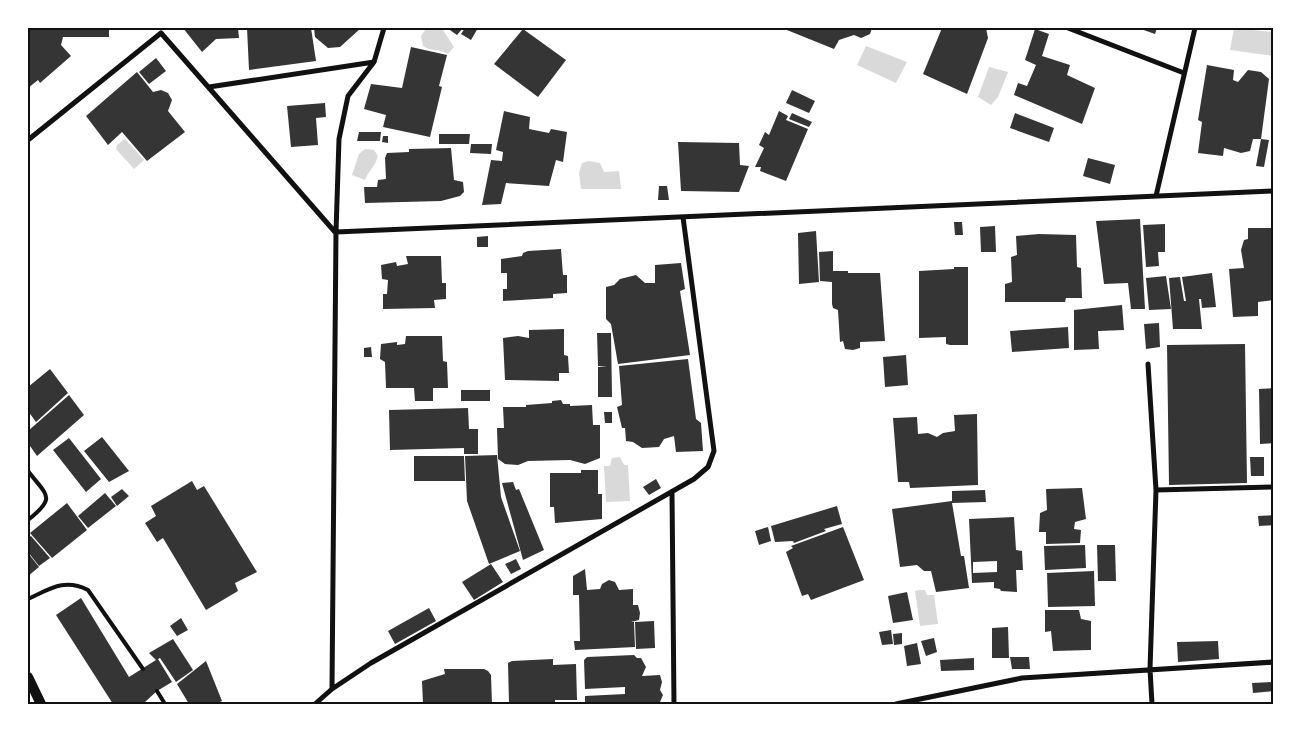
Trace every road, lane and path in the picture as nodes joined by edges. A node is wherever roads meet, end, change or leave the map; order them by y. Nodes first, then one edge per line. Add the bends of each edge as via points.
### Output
1 (384, 28) edge
2 (1068, 28) edge
3 (1195, 28) edge
4 (374, 62) junction
5 (1184, 73) junction
6 (209, 87) junction
7 (28, 140) edge
8 (1274, 191) edge
9 (1156, 196) junction
10 (683, 217) junction
11 (336, 232) junction
12 (1148, 364) dead end
13 (28, 471) edge
14 (1274, 487) edge
15 (1156, 490) junction
16 (672, 492) junction
17 (28, 520) edge
18 (28, 599) edge
19 (1274, 662) edge
20 (143, 669) dead end
21 (1150, 669) junction
22 (28, 677) edge
23 (332, 689) junction
24 (157, 691) dead end
25 (41, 704) edge
26 (165, 704) edge
27 (315, 704) edge
28 (674, 704) edge
29 (896, 704) edge
30 (1152, 704) edge

1 - 4 street
2 - 5 street
3 - 5 street
4 - 6 street
4 - 11 street via 348,96 339,139
5 - 9 street
6 - 7 street via 161,33
6 - 11 street
8 - 9 street
9 - 10 street
10 - 11 street
10 - 16 street via 714,451 708,467
11 - 23 street
12 - 15 street
13 - 17 lane via 47,500 44,507
14 - 15 street
15 - 21 street
16 - 23 street via 370,663
16 - 28 street
18 - 20 lane via 62,584 76,584 88,590
19 - 21 street
21 - 29 street via 1022,678
21 - 30 street
22 - 25 main road
23 - 27 street
24 - 26 lane

